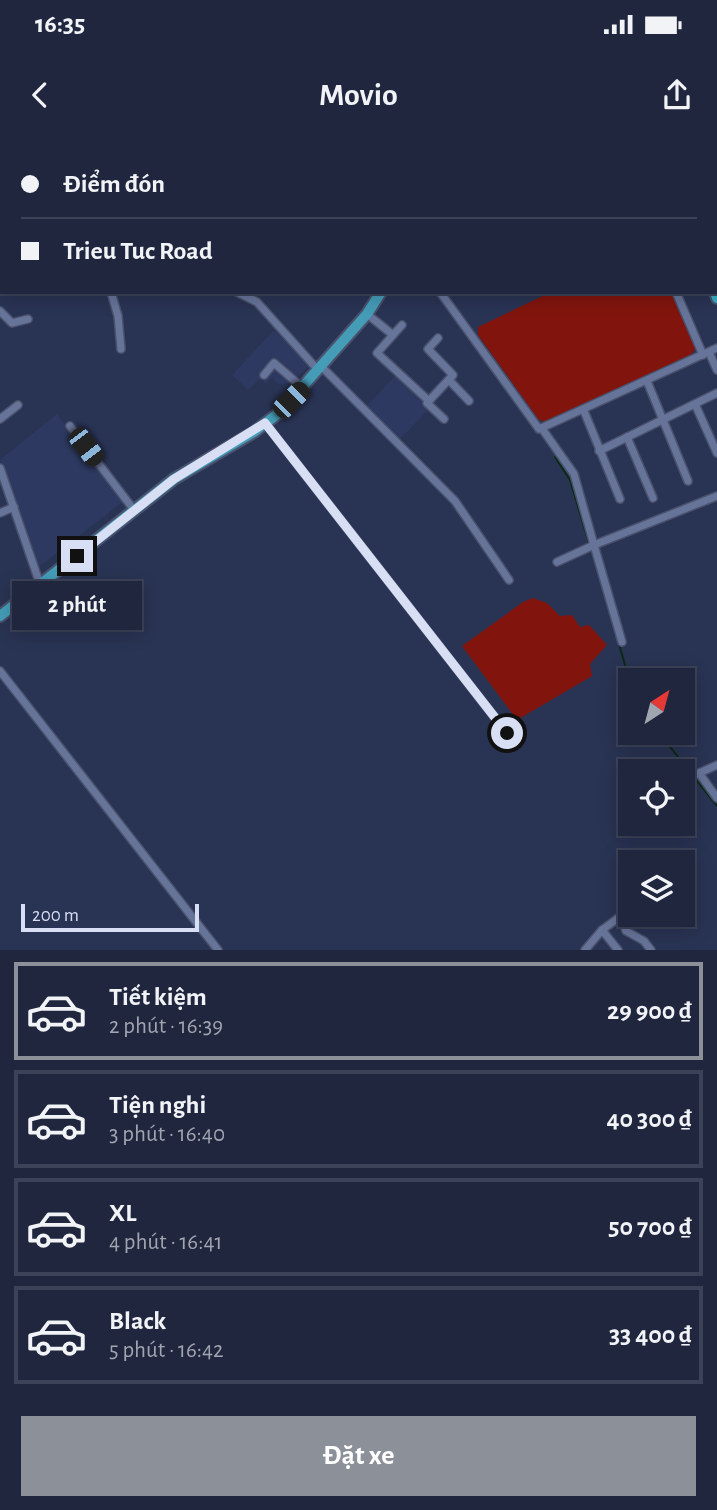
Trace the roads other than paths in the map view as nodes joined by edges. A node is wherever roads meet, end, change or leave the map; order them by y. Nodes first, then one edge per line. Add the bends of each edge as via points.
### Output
1 (112, 294) edge
2 (241, 294) edge
3 (380, 294) edge
4 (441, 294) edge
5 (677, 294) edge
6 (0, 311) edge
7 (367, 314) junction
8 (28, 319) dead end
9 (402, 325) dead end
10 (393, 335) junction
11 (438, 338) dead end
12 (717, 348) edge
13 (121, 349) dead end
14 (706, 354) junction
15 (320, 368) junction
16 (717, 370) edge
17 (264, 375) dead end
18 (449, 380) junction
19 (648, 381) junction
20 (303, 388) junction
21 (717, 393) edge
22 (429, 401) junction
23 (469, 401) dead end
24 (695, 404) junction
25 (18, 405) dead end
26 (584, 411) junction
27 (0, 419) edge
28 (444, 419) dead end
29 (664, 419) junction
30 (265, 423) junction
31 (70, 426) dead end
32 (544, 429) junction
33 (627, 437) junction
34 (599, 451) junction
35 (717, 453) edge
36 (0, 468) edge
37 (688, 481) dead end
38 (717, 496) edge
39 (653, 498) dead end
40 (620, 499) dead end
41 (14, 507) junction
42 (134, 510) junction
43 (0, 513) edge
44 (594, 545) junction
45 (557, 562) dead end
46 (509, 580) dead end
47 (40, 583) junction
48 (0, 615) edge
49 (622, 642) dead end
50 (0, 671) edge
51 (507, 733) dead end
52 (717, 765) edge
53 (717, 798) edge
54 (602, 930) junction
55 (218, 950) edge
56 (585, 950) edge
57 (618, 950) edge
58 (651, 950) edge

1 - 13 street
2 - 15 street via 257,302
3 - 7 main road
4 - 32 street via 533,424
5 - 14 street
6 - 8 street via 12,323
7 - 10 street
7 - 15 main road
9 - 10 street
10 - 22 street via 377,353
11 - 18 street via 428,349 453,375
12 - 14 street
14 - 16 street
14 - 19 street
15 - 20 main road
15 - 46 street via 455,501
17 - 20 street via 274,363
18 - 22 street
18 - 23 street
19 - 26 street
19 - 29 street
20 - 30 main road
21 - 24 street
22 - 28 street
24 - 29 street
24 - 35 street
25 - 27 street
26 - 32 street
26 - 34 street
29 - 33 street
29 - 37 street
30 - 42 main road via 174,479
30 - 51 street
31 - 42 street
32 - 44 street via 574,474
33 - 34 street
33 - 39 street
34 - 40 street
36 - 41 street
38 - 44 street
41 - 43 street
41 - 47 street
42 - 47 main road
44 - 45 street
44 - 49 street
47 - 48 main road
50 - 55 street
52 - 53 street via 698,773
54 - 56 street
54 - 57 street
54 - 58 street via 621,916 626,931

